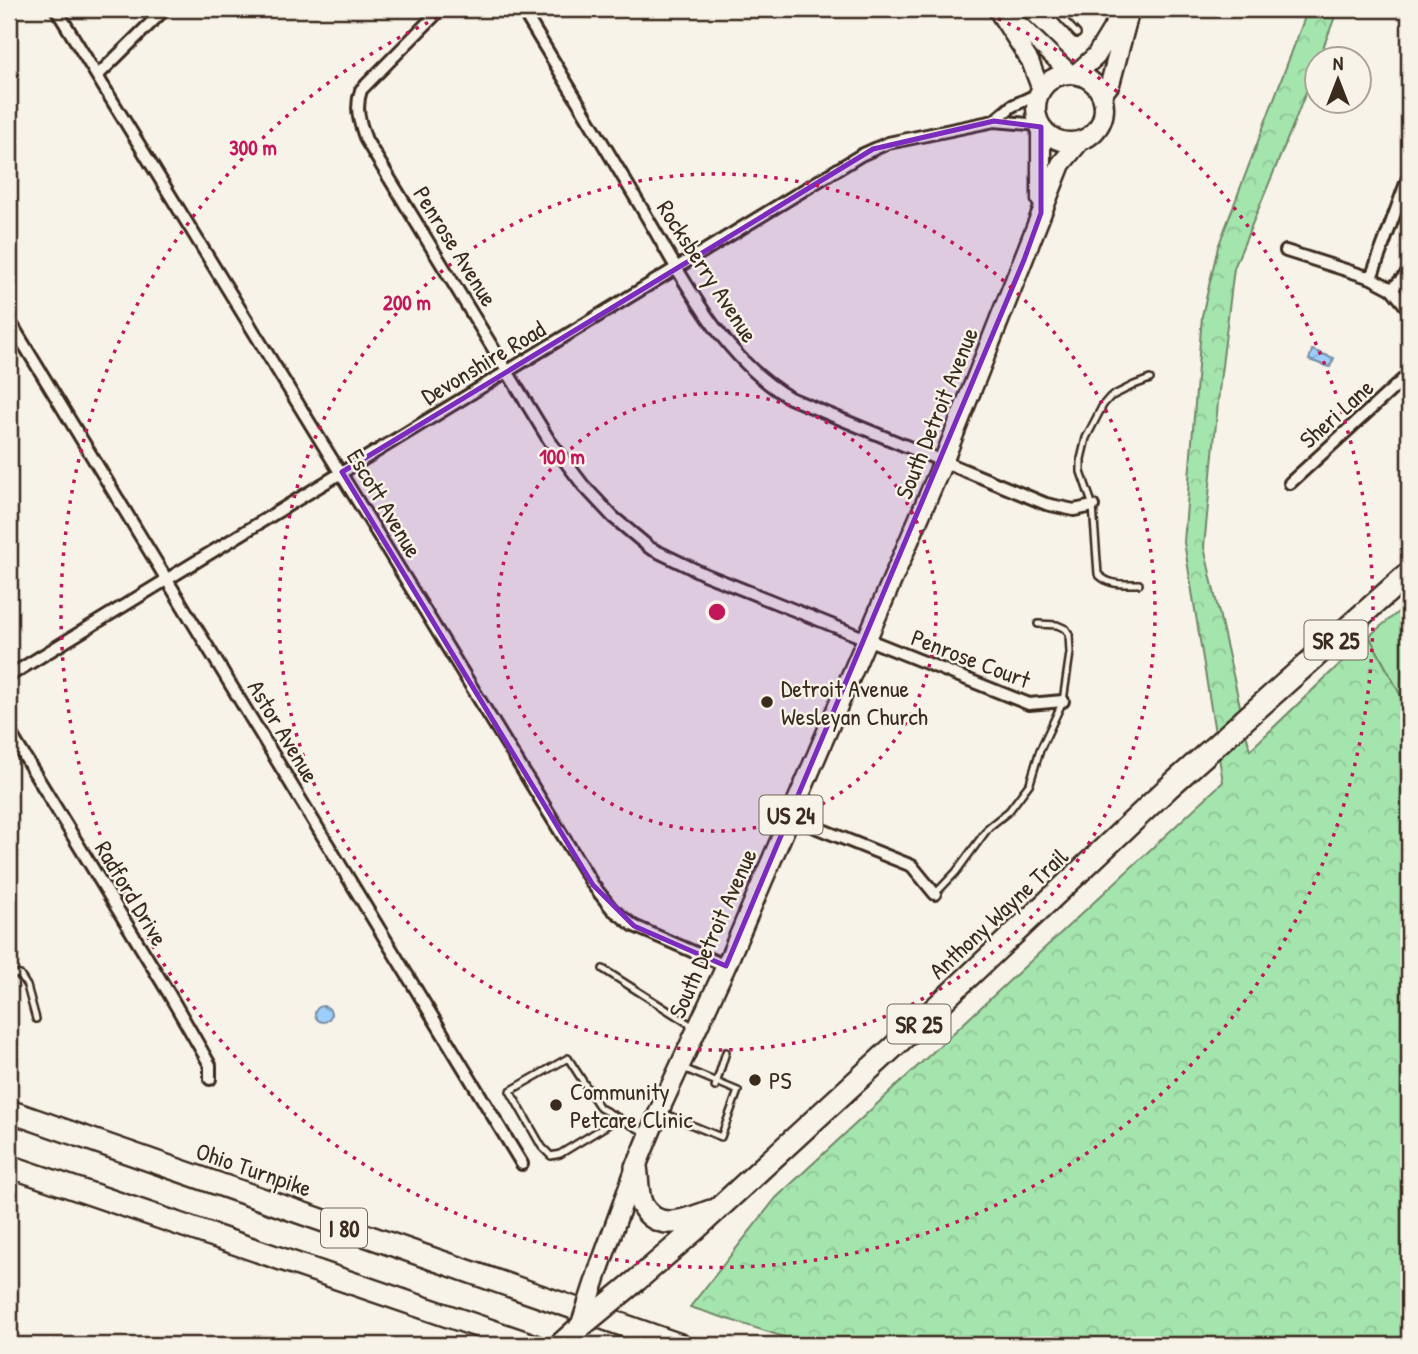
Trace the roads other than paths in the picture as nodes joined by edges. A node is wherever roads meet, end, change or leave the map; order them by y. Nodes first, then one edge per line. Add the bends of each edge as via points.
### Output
1 (56, 9) edge
2 (165, 9) edge
3 (441, 9) edge
4 (522, 9) edge
5 (1054, 9) edge
6 (1127, 9) edge
7 (997, 10) edge
8 (1077, 34) dead end
9 (1073, 74) junction
10 (97, 76) junction
11 (1039, 92) junction
12 (1102, 94) junction
13 (994, 121) junction
14 (1041, 126) junction
15 (1080, 141) junction
16 (1409, 175) edge
17 (1041, 213) junction
18 (1286, 251) dead end
19 (678, 268) junction
20 (1409, 272) edge
21 (1371, 278) junction
22 (1392, 289) junction
23 (1409, 310) edge
24 (9, 320) edge
25 (508, 371) junction
26 (1409, 374) edge
27 (1150, 379) dead end
28 (943, 462) junction
29 (342, 472) junction
30 (1290, 483) dead end
31 (1093, 506) junction
32 (1409, 573) edge
33 (166, 579) junction
34 (1139, 584) dead end
35 (1038, 624) dead end
36 (867, 640) junction
37 (9, 676) edge
38 (1063, 701) junction
39 (9, 731) edge
40 (790, 817) junction
41 (935, 894) joint
42 (726, 967) junction
43 (603, 970) dead end
44 (9, 973) edge
45 (36, 1019) dead end
46 (697, 1028) junction
47 (726, 1052) dead end
48 (680, 1066) junction
49 (210, 1079) dead end
50 (716, 1085) junction
51 (9, 1111) edge
52 (659, 1112) junction
53 (691, 1117) dead end
54 (619, 1118) junction
55 (701, 1122) dead end
56 (688, 1125) junction
57 (699, 1129) junction
58 (650, 1135) junction
59 (522, 1164) dead end
60 (9, 1166) edge
61 (636, 1167) junction
62 (716, 1209) junction
63 (580, 1327) junction
64 (533, 1345) edge
65 (560, 1345) edge
66 (680, 1345) edge

1 - 10 street, Escott Avenue
2 - 10 street
3 - 25 street, Penrose Avenue via 361,90 358,120
4 - 19 street, Rocksberry Avenue
5 - 8 lane
6 - 9 main road, South Detroit Avenue / US 24 via 1096,56
6 - 12 main road, South Detroit Avenue / US 24 via 1110,84
7 - 9 main road
7 - 11 main road via 1030,61
9 - 11 main road, South Detroit Avenue / US 24 via 1054,77
9 - 12 main road via 1087,78
10 - 29 street, Escott Avenue
11 - 13 street, Devonshire Road
11 - 14 main road, South Detroit Avenue / US 24 via 1035,105
12 - 15 main road, South Detroit Avenue / US 24 via 1103,117 1098,128
13 - 14 street, Devonshire Road
13 - 19 street, Devonshire Road via 873,149
14 - 15 main road via 1058,140
14 - 17 main road, South Detroit Avenue / US 24
15 - 17 main road, South Detroit Avenue / US 24 via 1061,164
16 - 21 street
17 - 28 main road, South Detroit Avenue / US 24
18 - 21 street
19 - 25 street, Devonshire Road
19 - 28 street, Rocksberry Avenue via 724,340 772,388
20 - 22 street
21 - 22 street
22 - 23 street
24 - 33 street, Astor Avenue
25 - 29 street, Devonshire Road
25 - 36 street, Penrose Avenue via 549,440 583,485 650,548
26 - 30 street, Sheri Lane
27 - 31 lane via 1110,397 1086,438 1081,472
28 - 31 street, Rocksberry Avenue via 1046,505 1074,510
28 - 36 main road, South Detroit Avenue / US 24
29 - 33 street, Devonshire Road
29 - 42 street, Escott Avenue via 593,885 612,909 634,926
31 - 34 lane via 1098,574 1115,583
32 - 62 highway, Anthony Wayne Trail / SR 25 via 1168,788
33 - 37 street, Devonshire Road
33 - 59 street, Astor Avenue
35 - 38 lane via 1057,625 1069,634
36 - 38 street, Penrose Court via 1029,704
36 - 40 main road, South Detroit Avenue / US 24
38 - 41 lane via 1030,783
39 - 49 street, Radford Drive via 175,1004 210,1065
40 - 41 street via 912,866
40 - 42 main road, South Detroit Avenue / US 24
42 - 46 main road, South Detroit Avenue / US 24
43 - 46 lane
44 - 45 lane via 20,975
46 - 48 main road, South Detroit Avenue / US 24
47 - 50 lane
48 - 50 lane
48 - 52 main road, South Detroit Avenue / US 24
50 - 57 lane via 738,1091 721,1137
51 - 66 highway, Ohio Turnpike / I 80
52 - 56 lane
52 - 58 main road, South Detroit Avenue / US 24
53 - 56 lane
54 - 54 lane via 600,1108 568,1058 510,1091 551,1156
54 - 58 lane
55 - 57 lane
56 - 57 lane
58 - 61 main road, South Detroit Avenue / US 24
60 - 64 highway, I 80
61 - 62 highway via 642,1204 654,1218 675,1223
61 - 63 main road, South Detroit Avenue / US 24, bridge
62 - 63 highway, Anthony Wayne Trail / SR 25, bridge
63 - 65 highway, Anthony Wayne Trail / US 24

